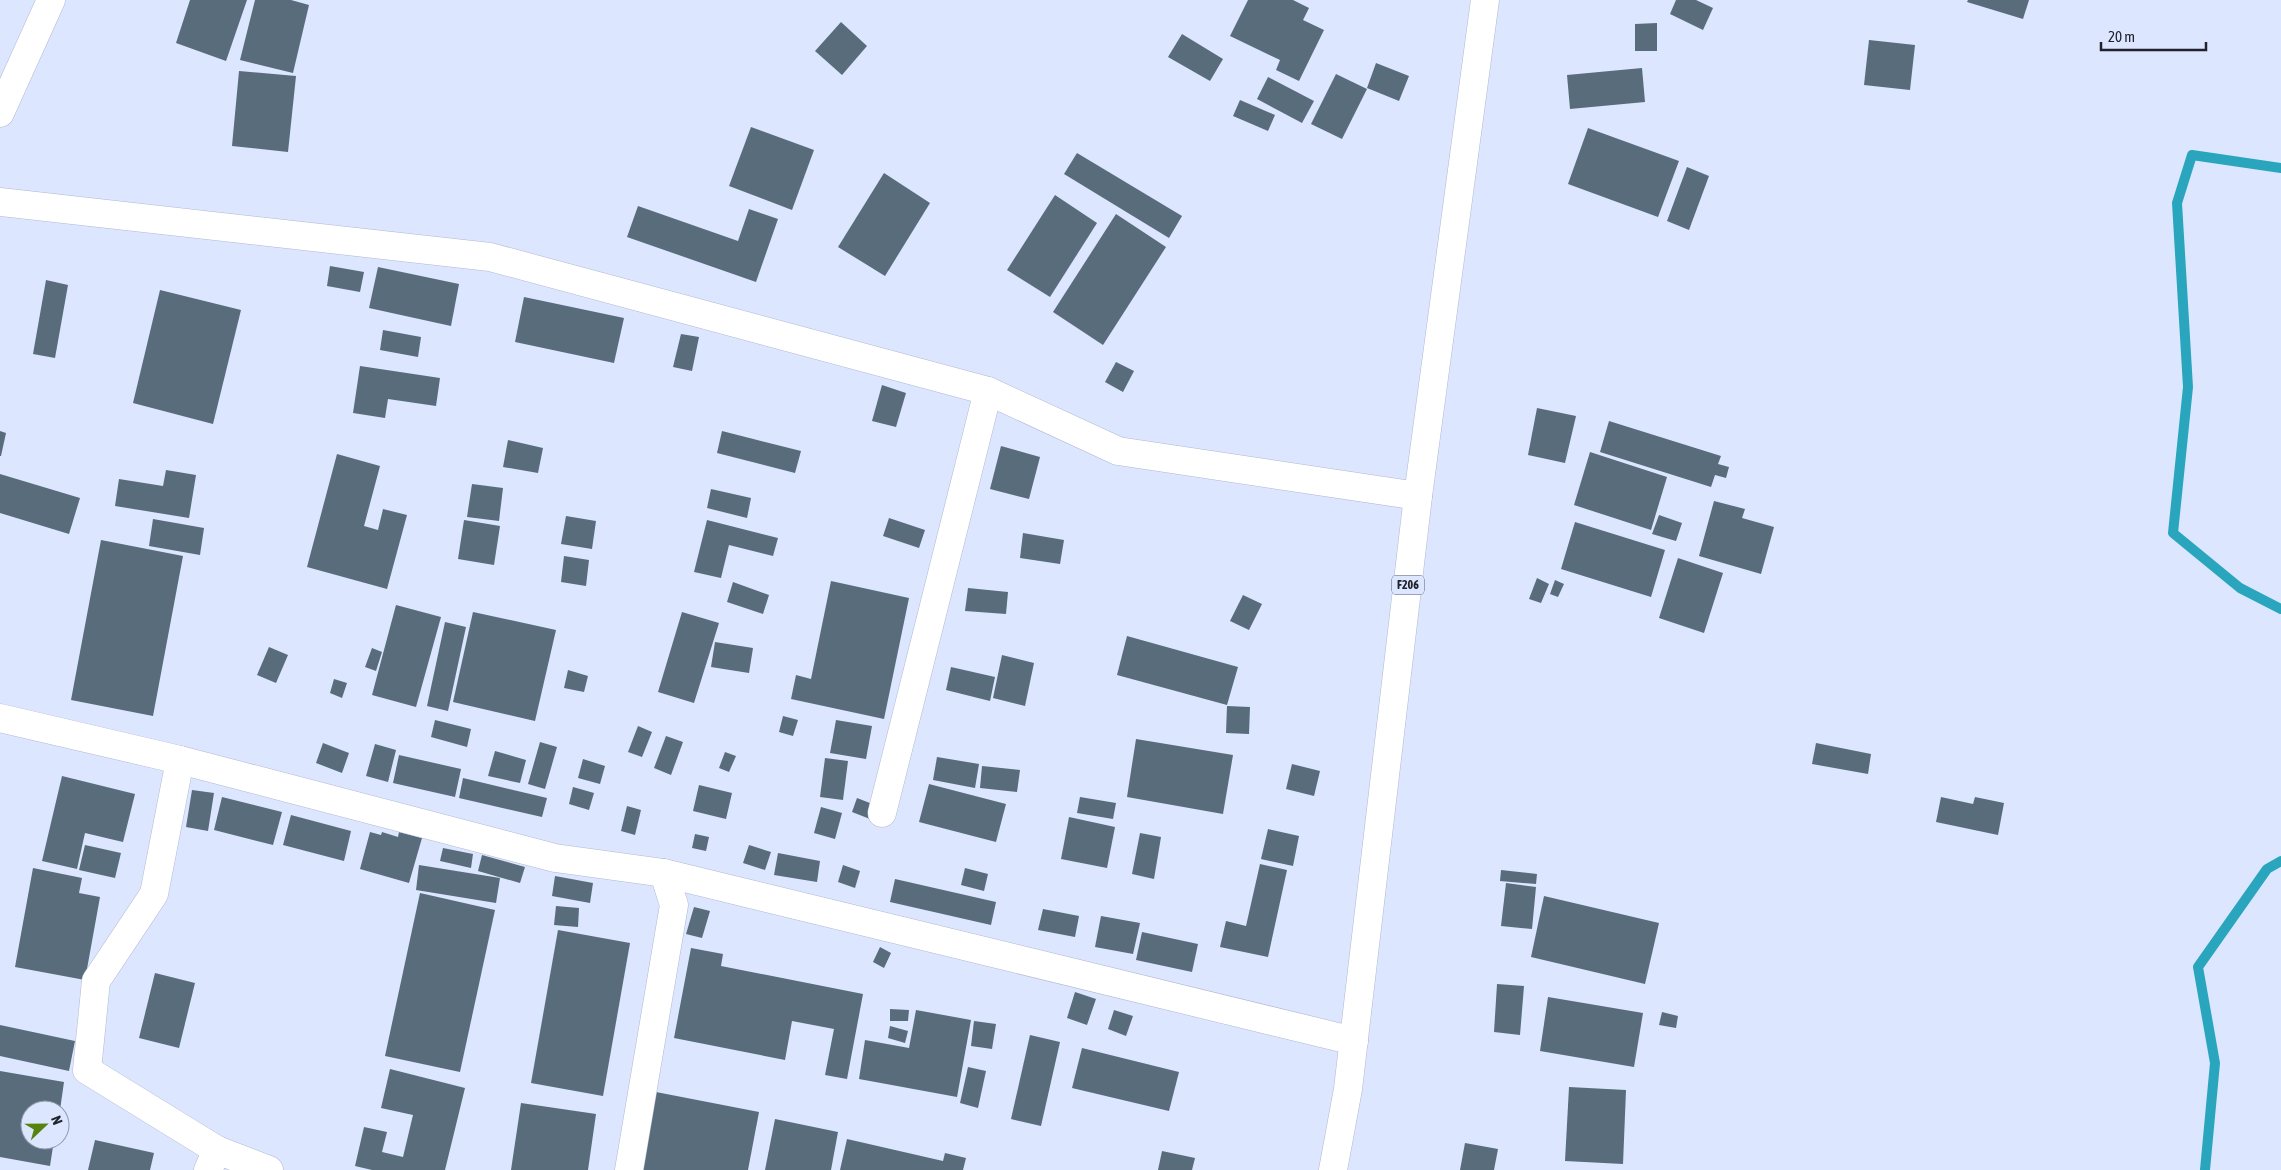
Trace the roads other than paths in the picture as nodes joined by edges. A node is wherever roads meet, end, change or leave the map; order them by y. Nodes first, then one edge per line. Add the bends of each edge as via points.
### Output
1 (51, 0) edge
2 (1485, 0) edge
3 (0, 113) edge
4 (0, 202) edge
5 (988, 391) junction
6 (1418, 496) junction
7 (0, 718) edge
8 (180, 760) junction
9 (882, 813) dead end
10 (664, 873) junction
11 (1354, 1040) junction
12 (212, 1160) edge
13 (269, 1170) edge
14 (628, 1170) edge
15 (1333, 1170) edge

1 - 3 street
2 - 6 street, F206
4 - 5 street via 490,257
5 - 6 street via 1118,451
5 - 9 street
6 - 11 street, F206
7 - 8 street
8 - 10 street via 555,858
8 - 12 street via 154,894 96,980 87,1070
10 - 11 street
10 - 14 street via 674,905
11 - 15 street, F206
12 - 13 street

